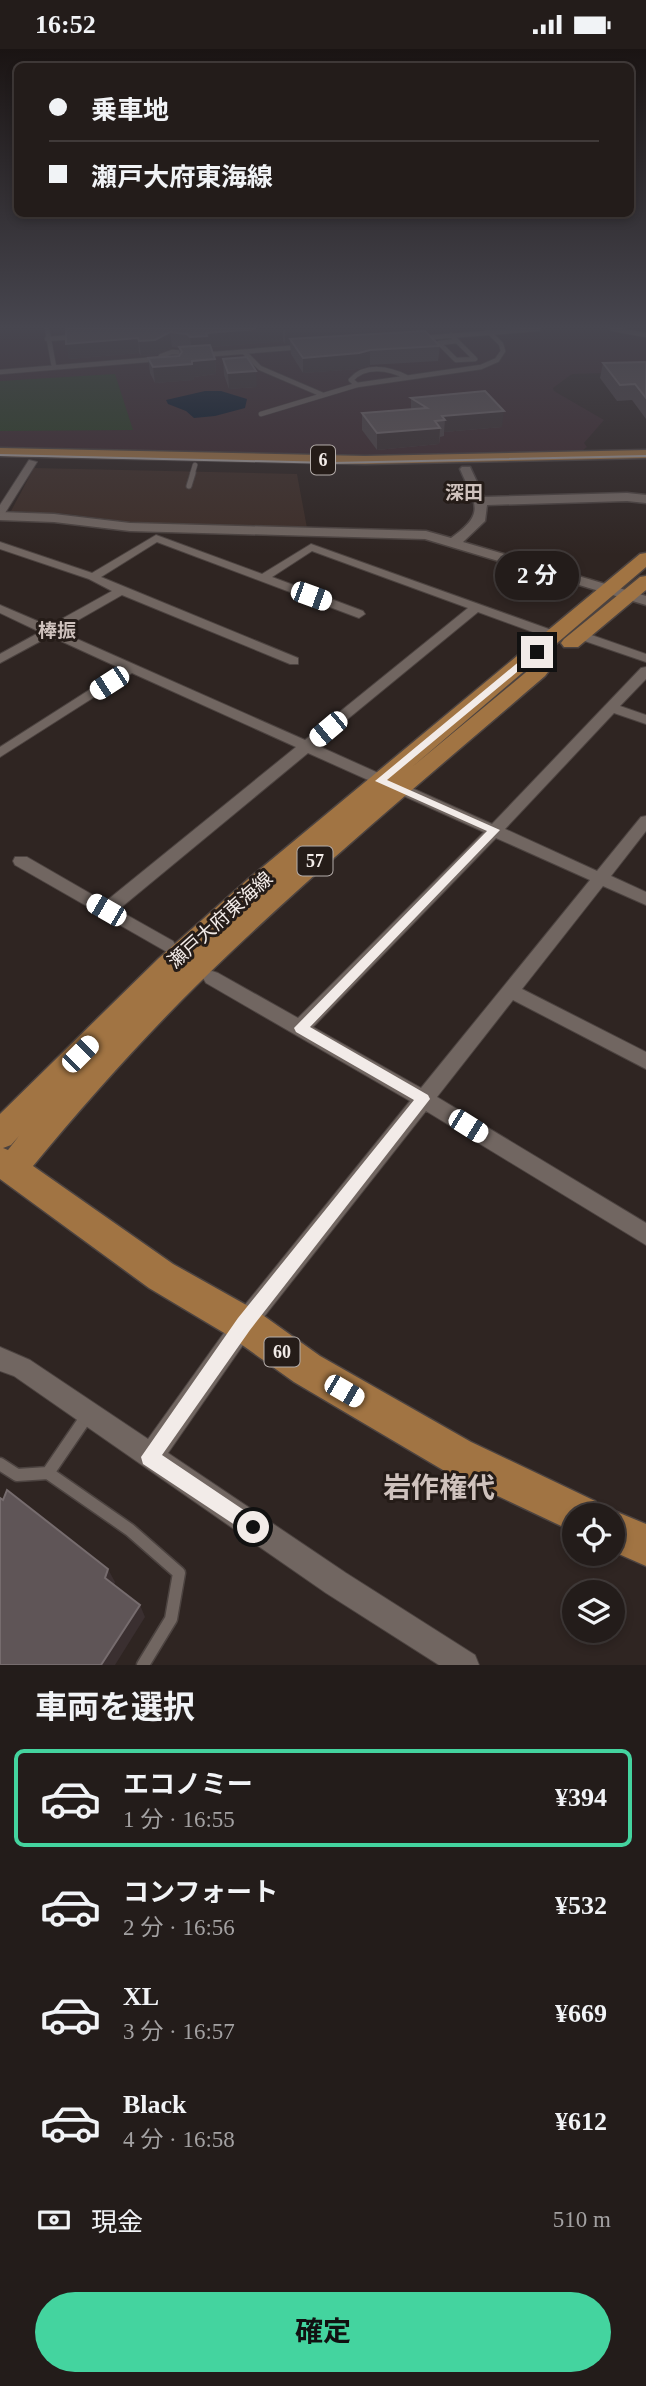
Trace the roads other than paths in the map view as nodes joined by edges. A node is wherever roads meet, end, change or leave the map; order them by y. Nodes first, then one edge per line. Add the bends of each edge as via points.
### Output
1 (292, 404) edge
2 (261, 414) dead end
3 (0, 452) edge
4 (646, 454) edge
5 (0, 461) edge
6 (33, 462) junction
7 (646, 463) edge
8 (195, 465) junction
9 (466, 469) junction
10 (189, 486) dead end
11 (646, 499) edge
12 (480, 501) junction
13 (0, 514) edge
14 (453, 543) junction
15 (0, 545) edge
16 (646, 558) edge
17 (93, 577) junction
18 (263, 578) junction
19 (121, 591) junction
20 (632, 592) edge
21 (477, 607) junction
22 (0, 609) edge
23 (359, 614) dead end
24 (49, 631) junction
25 (568, 635) junction
26 (646, 658) edge
27 (0, 659) edge
28 (294, 661) dead end
29 (130, 669) junction
30 (646, 671) edge
31 (612, 708) junction
32 (646, 720) edge
33 (307, 747) junction
34 (0, 753) edge
35 (391, 785) junction
36 (646, 821) edge
37 (495, 830) junction
38 (21, 861) dead end
39 (601, 878) junction
40 (646, 899) edge
41 (106, 910) junction
42 (167, 946) dead end
43 (212, 978) dead end
44 (511, 991) junction
45 (300, 1028) junction
46 (646, 1061) edge
47 (423, 1099) junction
48 (0, 1135) edge
49 (6, 1165) edge
50 (646, 1235) edge
51 (244, 1324) junction
52 (0, 1359) edge
53 (89, 1414) junction
54 (150, 1457) junction
55 (0, 1464) edge
56 (48, 1472) junction
57 (562, 1506) edge
58 (625, 1536) edge
59 (646, 1545) edge
60 (143, 1665) edge
61 (465, 1665) edge

1 - 2 lane
3 - 4 main road, 6 via 365,460
5 - 6 main road, 6
6 - 8 main road, 6
6 - 13 street
7 - 9 main road, 6
8 - 9 main road, 6
8 - 10 lane
9 - 12 street
11 - 12 street
12 - 14 street via 483,513 479,523
13 - 14 street via 130,527 426,535
14 - 20 street
15 - 17 street
16 - 20 main road, 瀬戸大府東海線 / 57
17 - 18 street via 156,538
17 - 19 street
18 - 21 street via 311,547
18 - 23 street
19 - 24 street
19 - 28 street
20 - 25 main road, 瀬戸大府東海線 / 57
21 - 25 street
21 - 33 street
22 - 24 street
24 - 27 street
24 - 29 street
25 - 26 street
25 - 35 main road, 瀬戸大府東海線 / 57
29 - 33 street
29 - 34 street
30 - 31 street
31 - 32 street
31 - 37 street
33 - 35 street
33 - 41 street
35 - 37 street
35 - 48 main road, 瀬戸大府東海線 / 57 via 169,965
35 - 49 main road, 瀬戸大府東海線 / 57 via 176,989
36 - 39 street
37 - 39 street
37 - 45 street
38 - 41 street
39 - 40 street
39 - 44 street
41 - 42 street
43 - 45 street
44 - 46 street
44 - 47 street
45 - 47 street
47 - 50 street
47 - 51 street
49 - 51 main road, 瀬戸大府東海線 / 60 via 162,1276
51 - 54 street
51 - 57 main road, 瀬戸大府東海線 / 60 via 307,1369 457,1456
52 - 53 street via 22,1368
53 - 54 street
53 - 56 lane
54 - 61 street
55 - 56 lane via 17,1475
56 - 60 lane via 130,1530 179,1573 171,1619
58 - 59 main road

